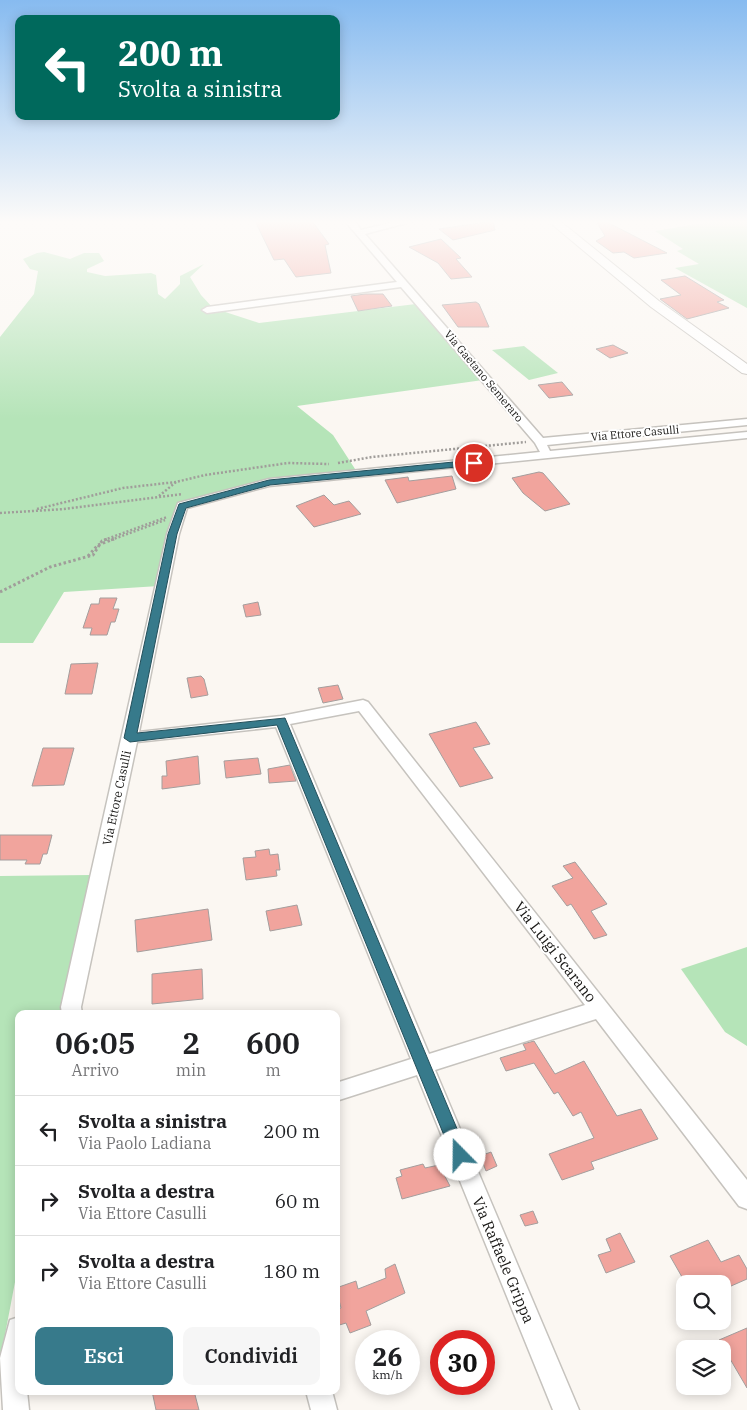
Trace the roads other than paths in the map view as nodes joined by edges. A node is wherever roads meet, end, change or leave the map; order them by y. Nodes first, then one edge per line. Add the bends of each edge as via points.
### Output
1 (384, 287) edge
2 (407, 287) edge
3 (634, 287) edge
4 (207, 310) dead end
5 (747, 370) edge
6 (747, 422) edge
7 (747, 435) edge
8 (540, 442) junction
9 (549, 456) junction
10 (281, 720) junction
11 (130, 738) junction
12 (600, 1009) junction
13 (71, 1010) edge
14 (422, 1064) junction
15 (340, 1091) edge
16 (747, 1198) edge
17 (15, 1346) edge
18 (320, 1395) edge
19 (16, 1410) edge
20 (324, 1410) edge
21 (566, 1410) edge

1 - 4 street
2 - 8 street, Via Gaetano Semeraro
3 - 5 street
6 - 8 street, Via Ettore Casulli
7 - 9 street, Via Ettore Casulli
8 - 9 street
9 - 11 street, Via Ettore Casulli via 269,483 182,506 173,534
10 - 11 street
10 - 12 street, Via Luigi Scarano via 363,705
10 - 14 street, Via Raffaele Grippa
11 - 13 street, Via Ettore Casulli
12 - 14 street
12 - 16 street, Via Luigi Scarano
14 - 15 street
14 - 21 street, Via Raffaele Grippa
17 - 19 street via 12,1359
18 - 20 street

